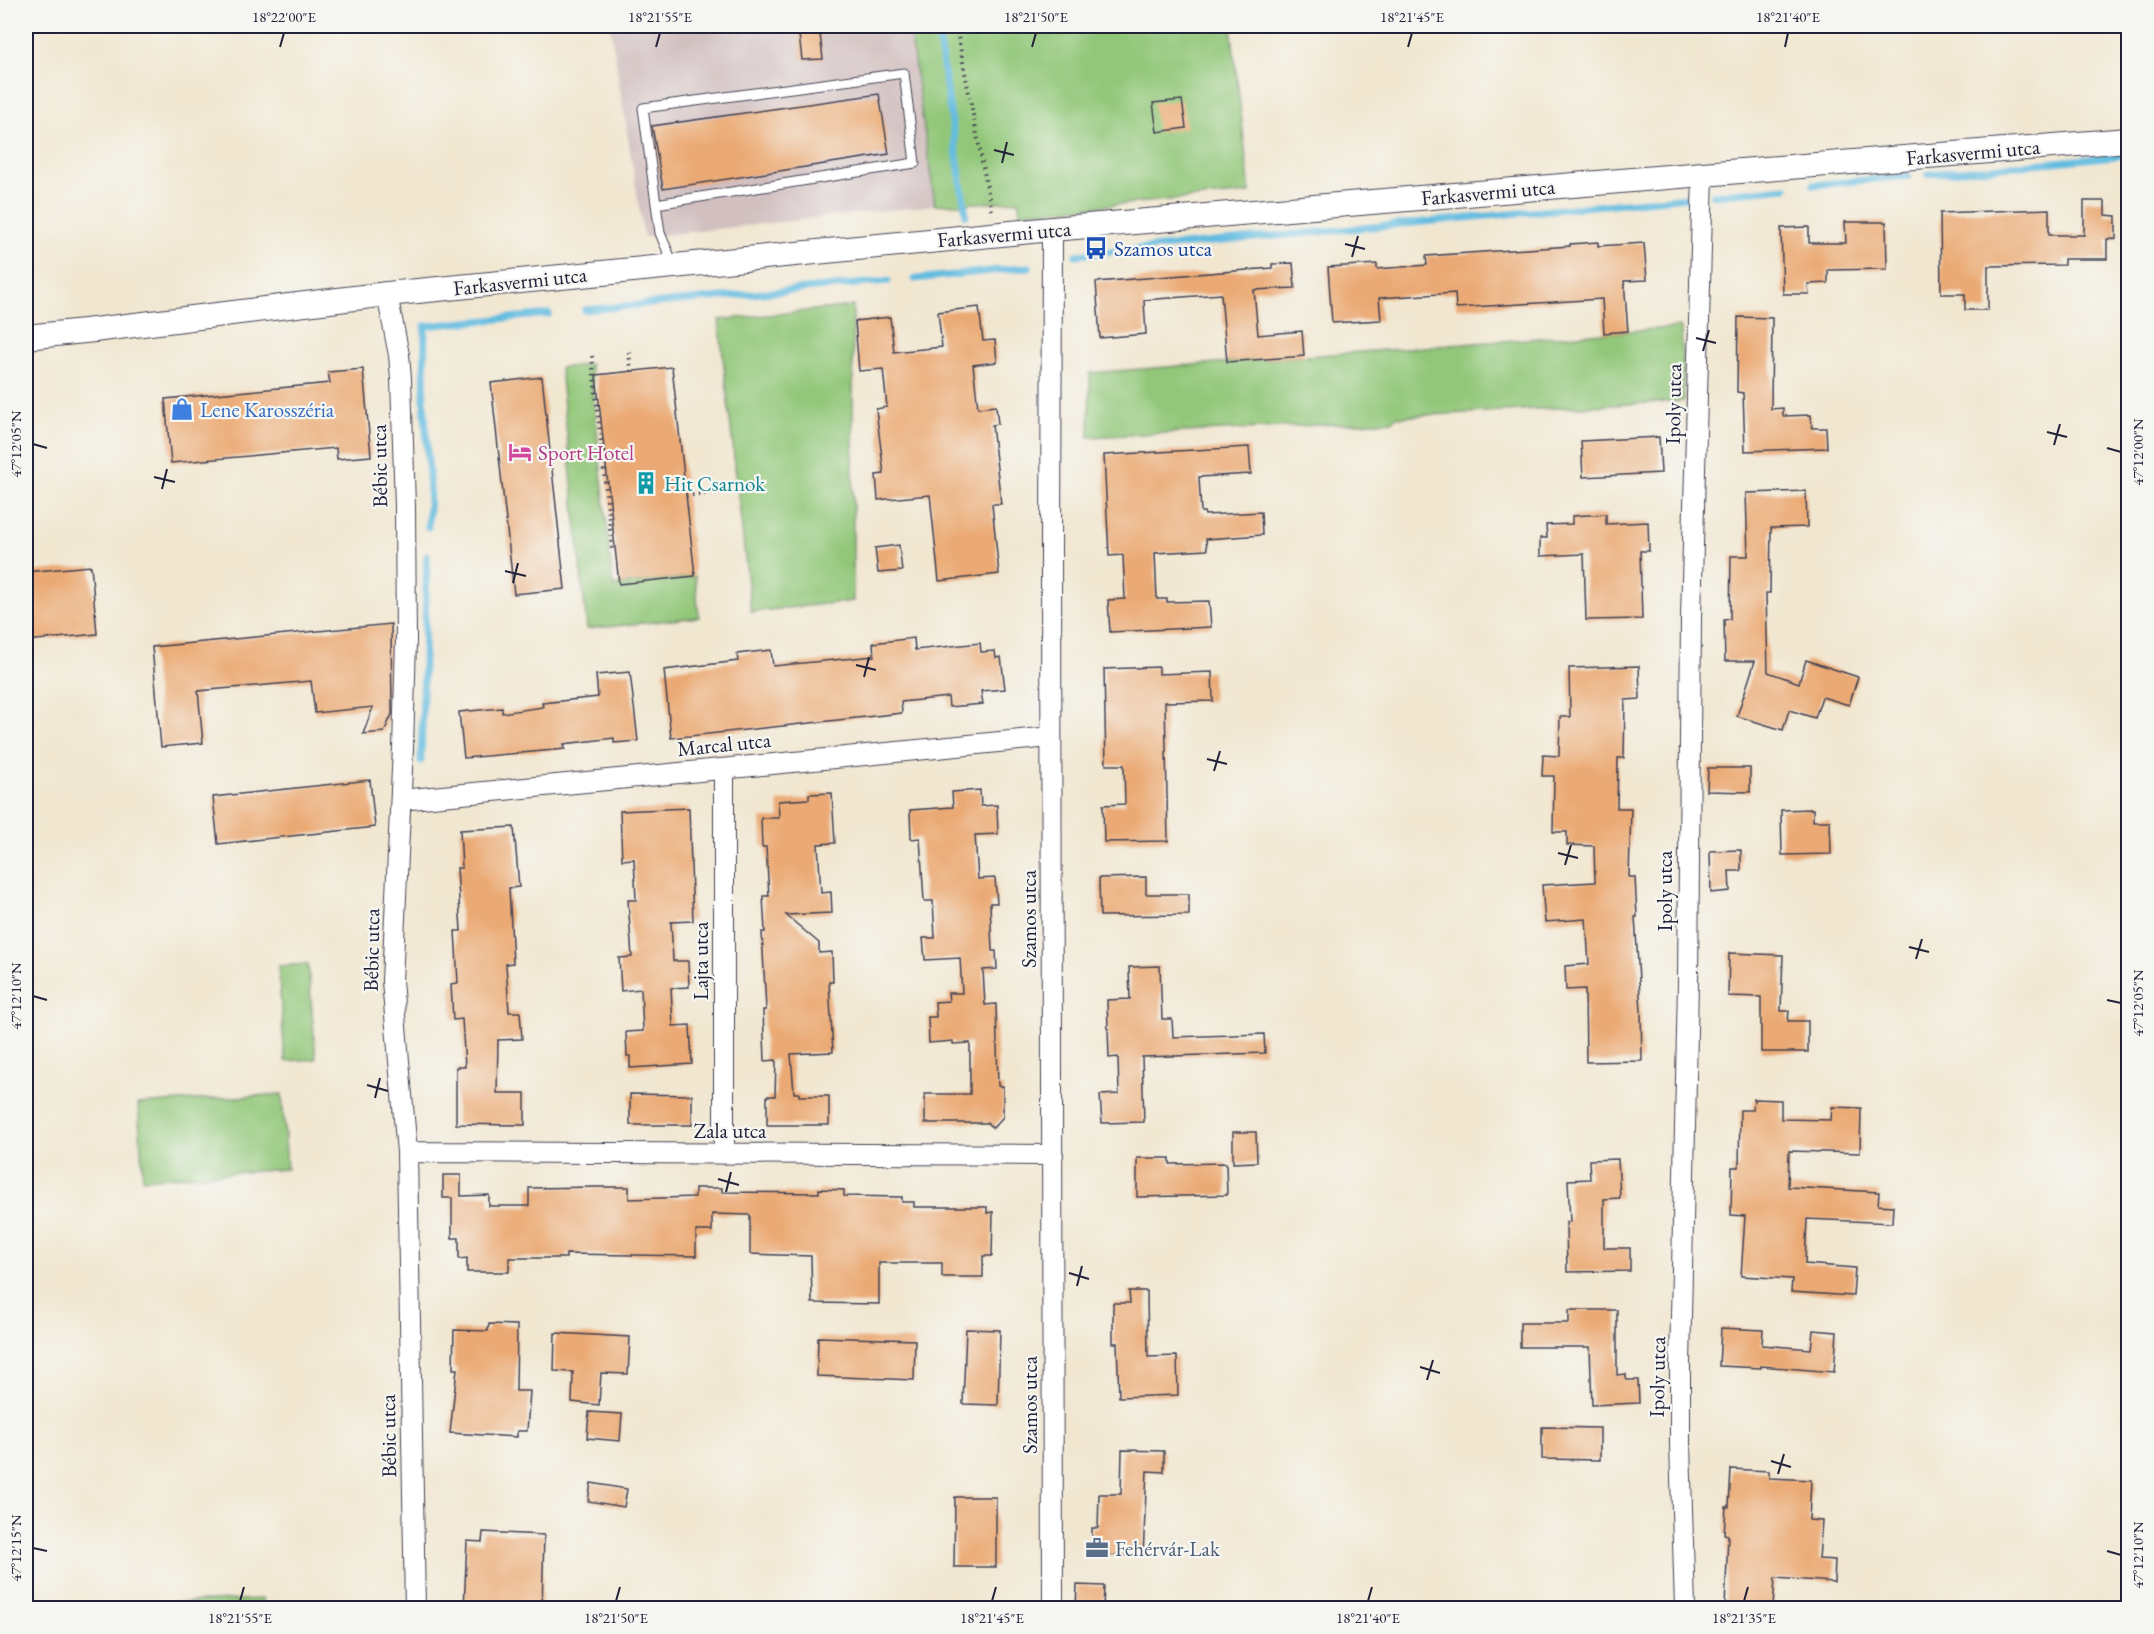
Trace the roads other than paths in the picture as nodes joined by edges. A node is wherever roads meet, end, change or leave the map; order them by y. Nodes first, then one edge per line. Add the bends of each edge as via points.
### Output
1 (2128, 140) edge
2 (1703, 174) junction
3 (656, 204) junction
4 (1052, 229) junction
5 (674, 266) junction
6 (387, 294) junction
7 (26, 337) edge
8 (1051, 737) junction
9 (724, 768) junction
10 (401, 800) junction
11 (407, 1152) junction
12 (724, 1154) junction
13 (1053, 1155) junction
14 (415, 1608) edge
15 (1053, 1608) edge
16 (1685, 1608) edge

1 - 2 street, Farkasvermi utca
2 - 4 street, Farkasvermi utca
2 - 16 street, Ipoly utca via 1691,618 1680,1395
3 - 3 lane via 643,108 903,73 915,164
3 - 5 lane via 660,233
4 - 5 street, Farkasvermi utca
4 - 8 street, Szamos utca
5 - 6 street, Farkasvermi utca
6 - 7 street, Farkasvermi utca
6 - 10 street, Bébic utca via 399,354 404,472 406,640
8 - 9 street, Marcal utca
8 - 13 street, Szamos utca
9 - 10 street, Marcal utca
9 - 12 street, Lajta utca
10 - 11 street, Bébic utca via 392,981
11 - 12 street, Zala utca
11 - 14 street, Bébic utca
12 - 13 street, Zala utca
13 - 15 street, Szamos utca

